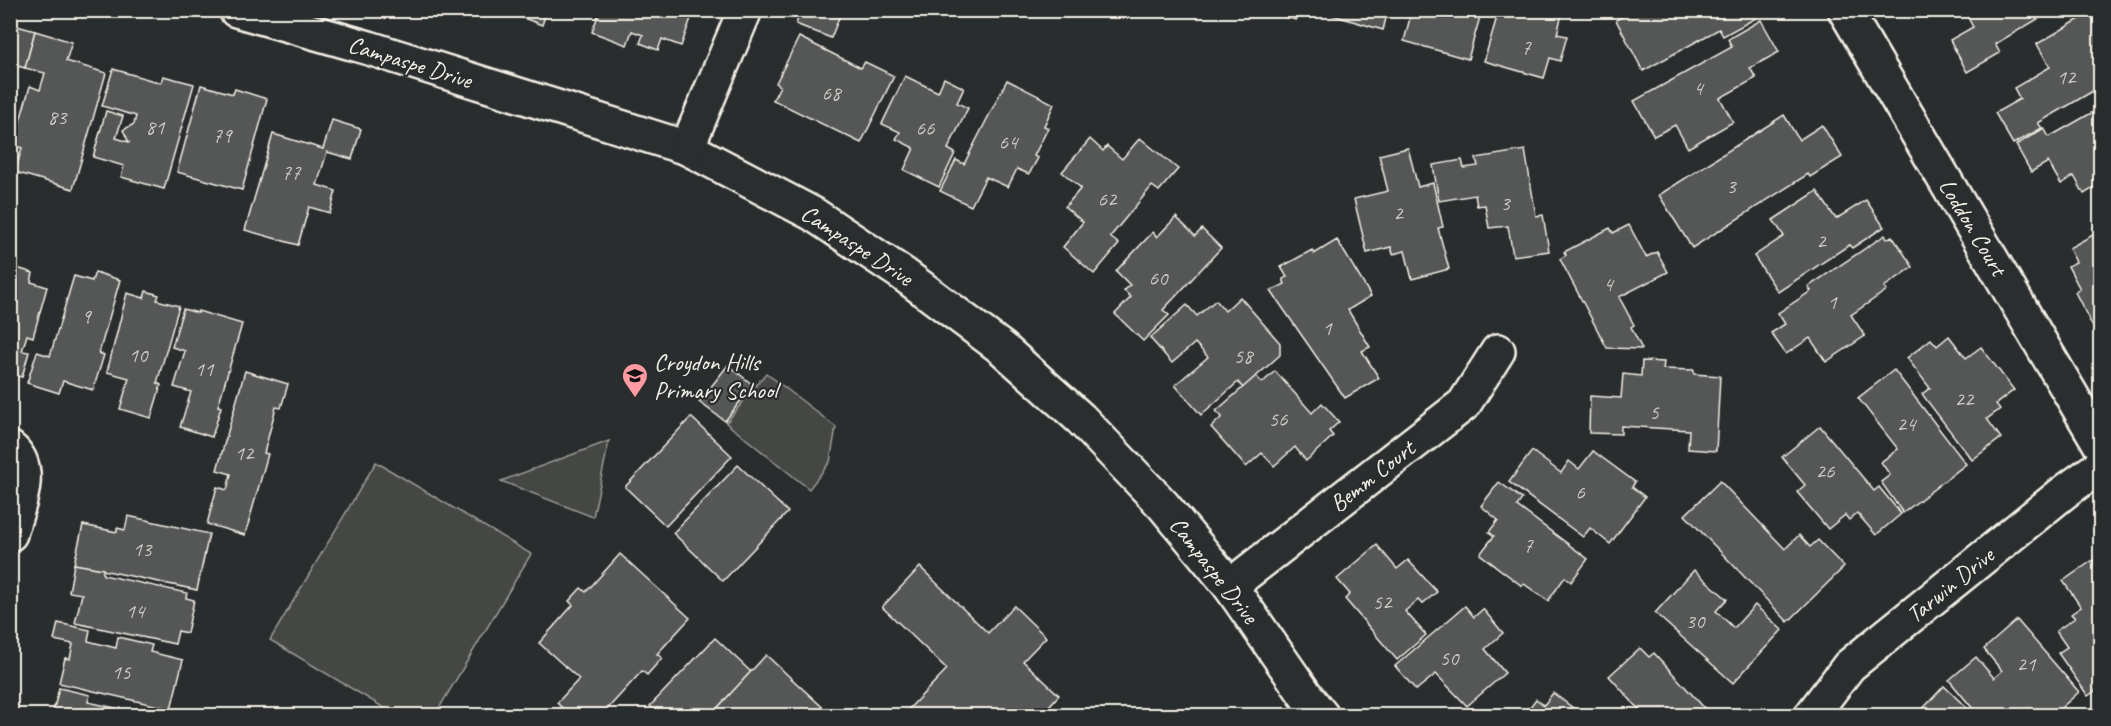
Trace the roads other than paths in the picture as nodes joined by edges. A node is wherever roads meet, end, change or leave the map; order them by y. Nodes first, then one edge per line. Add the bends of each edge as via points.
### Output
1 (236, 10) edge
2 (746, 10) edge
3 (1845, 10) edge
4 (687, 148) junction
5 (1498, 351) dead end
6 (2100, 444) edge
7 (10, 448) edge
8 (2100, 466) edge
9 (10, 534) edge
10 (1230, 586) junction
11 (1322, 716) edge
12 (1811, 716) edge

1 - 4 street, Campaspe Drive
2 - 4 street
3 - 6 street, Loddon Court
4 - 10 street, Campaspe Drive via 813,214 903,274 1002,348 1081,419 1163,505
5 - 10 street, Bemm Court via 1464,404
7 - 9 street via 16,453 25,480
8 - 12 street, Tarwin Drive via 1849,666
10 - 11 street, Campaspe Drive

